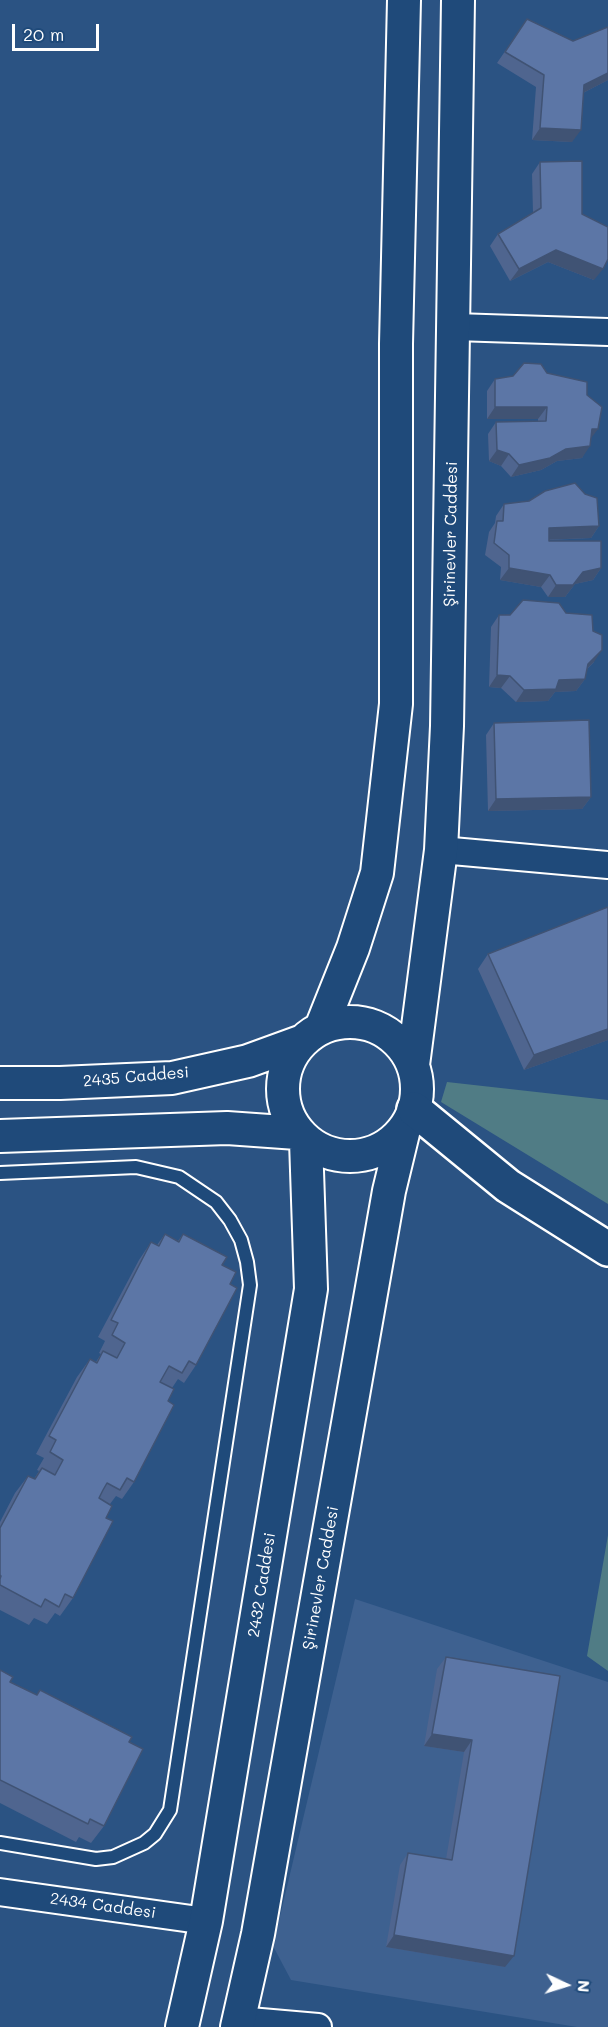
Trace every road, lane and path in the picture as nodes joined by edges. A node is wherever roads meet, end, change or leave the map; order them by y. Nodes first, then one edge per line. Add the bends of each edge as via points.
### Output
1 (404, 0) edge
2 (458, 0) edge
3 (455, 327) junction
4 (608, 332) edge
5 (441, 850) junction
6 (608, 865) edge
7 (312, 1035) junction
8 (413, 1065) junction
9 (0, 1083) edge
10 (409, 1119) junction
11 (0, 1136) edge
12 (301, 1137) junction
13 (0, 1173) edge
14 (608, 1249) edge
15 (0, 1843) edge
16 (0, 1892) edge
17 (206, 1921) junction
18 (238, 2023) edge
19 (182, 2027) edge
20 (318, 2027) edge

1 - 7 street via 396,344 396,704 377,873 353,948
2 - 3 street, Şirinevler Caddesi
3 - 4 street
3 - 5 street, Şirinevler Caddesi
5 - 6 street
5 - 8 street, Şirinevler Caddesi
7 - 8 street via 342,1022 364,1023 385,1031
7 - 9 street, 2435 Caddesi via 248,1061 172,1077
7 - 12 street via 290,1059 283,1080 284,1103
8 - 10 street, Şirinevler Caddesi via 417,1087
10 - 12 street via 389,1144 369,1154 346,1157 325,1152
10 - 14 main road
10 - 18 street, Şirinevler Caddesi via 389,1191 258,1934
11 - 12 street via 227,1128
12 - 17 street, 2432 Caddesi via 311,1288
13 - 15 lane via 136,1167 179,1177 216,1202 230,1220 241,1240 250,1285 170,1810 144,1843 113,1857 96,1859
16 - 17 street, 2434 Caddesi
17 - 19 street, 2432 Caddesi
18 - 20 street

